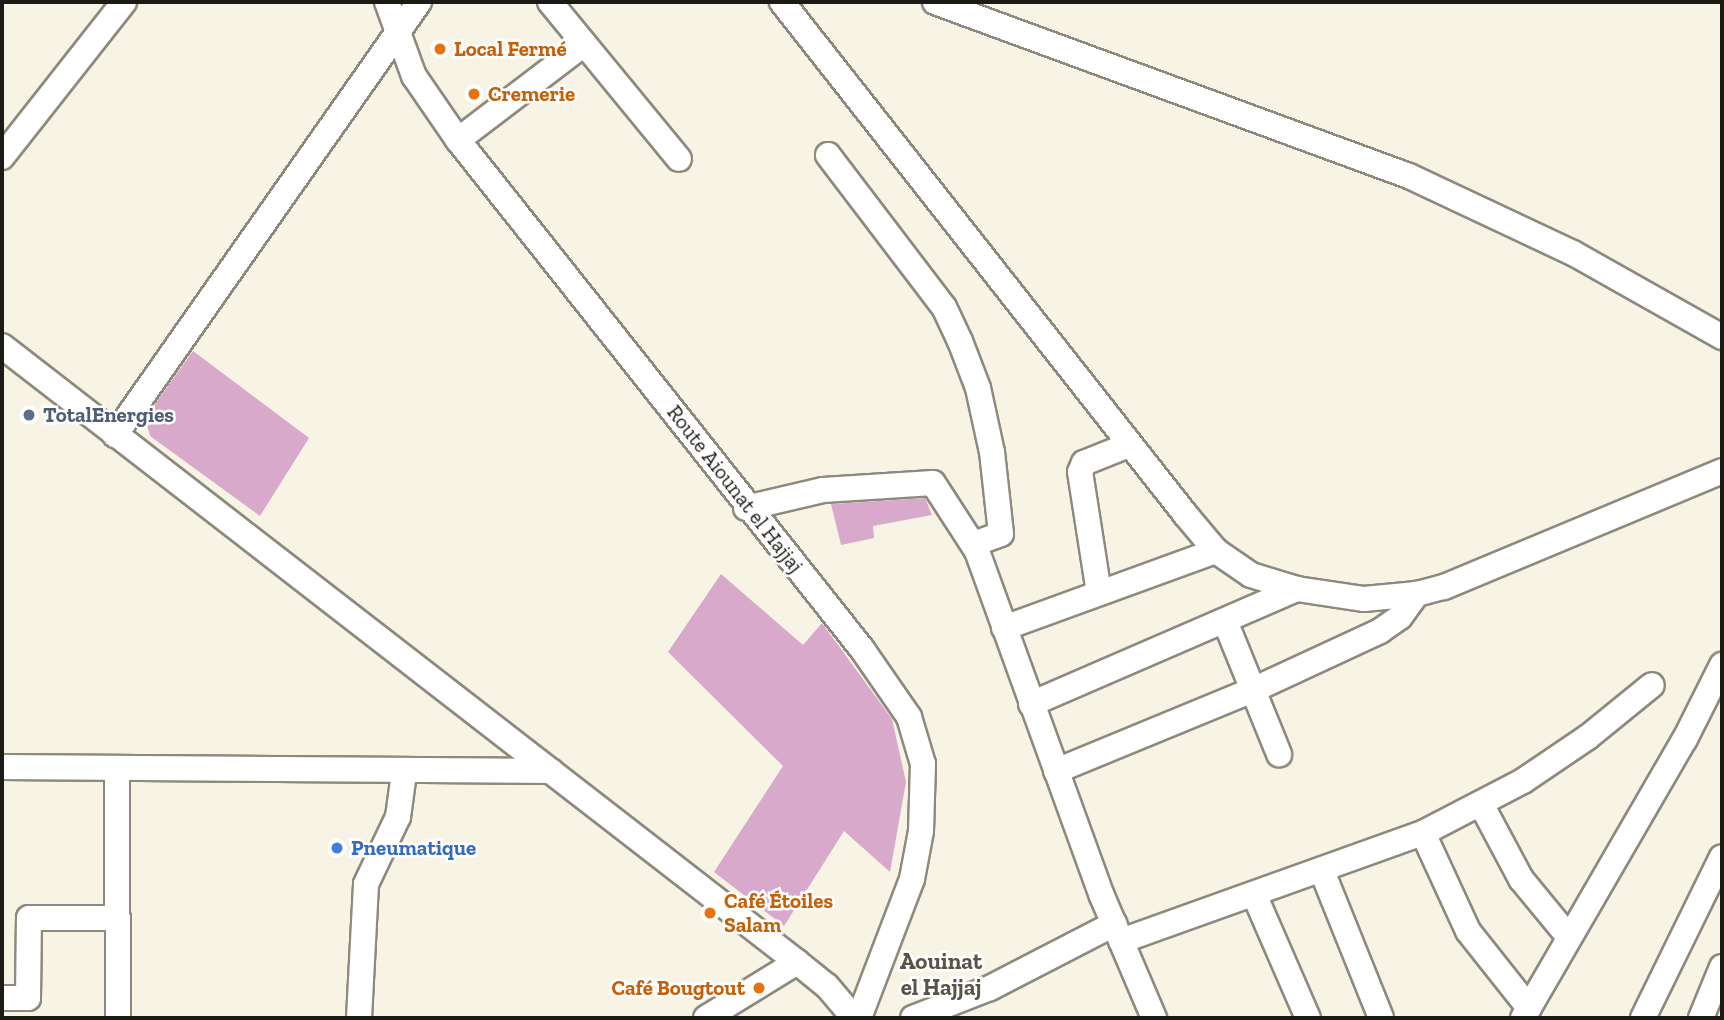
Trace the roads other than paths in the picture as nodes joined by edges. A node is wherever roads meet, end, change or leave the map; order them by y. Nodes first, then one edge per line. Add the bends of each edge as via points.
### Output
1 (124, 2) edge
2 (387, 2) edge
3 (419, 2) edge
4 (550, 2) edge
5 (782, 2) edge
6 (935, 2) edge
7 (398, 36) junction
8 (584, 44) junction
9 (458, 140) junction
10 (828, 155) dead end
11 (2, 157) edge
12 (679, 159) dead end
13 (1722, 337) edge
14 (2, 346) edge
15 (115, 435) junction
16 (1129, 445) junction
17 (1722, 471) edge
18 (746, 508) junction
19 (974, 544) junction
20 (1216, 551) junction
21 (1297, 589) junction
22 (1099, 593) junction
23 (1417, 594) junction
24 (1225, 621) junction
25 (1004, 628) junction
26 (1722, 665) edge
27 (1652, 685) dead end
28 (1253, 690) junction
29 (1031, 704) junction
30 (1279, 754) dead end
31 (2, 767) edge
32 (117, 769) junction
33 (551, 771) junction
34 (1056, 771) junction
35 (404, 773) junction
36 (1481, 804) junction
37 (1423, 833) junction
38 (1722, 857) edge
39 (1322, 871) junction
40 (1254, 894) junction
41 (118, 918) junction
42 (1117, 932) junction
43 (1568, 936) junction
44 (797, 962) junction
45 (1722, 967) edge
46 (2, 998) edge
47 (956, 1010) edge
48 (1526, 1013) edge
49 (118, 1018) edge
50 (359, 1018) edge
51 (706, 1018) edge
52 (856, 1018) edge
53 (913, 1018) edge
54 (1154, 1018) edge
55 (1308, 1018) edge
56 (1381, 1018) edge
57 (1643, 1018) edge
58 (1701, 1018) edge

1 - 11 street
2 - 7 street, Route Aiounat el Hajjaj
3 - 7 street
4 - 8 street
5 - 16 street
6 - 13 street via 1409,176 1573,253
7 - 9 street, Route Aiounat el Hajjaj via 414,76
7 - 15 street
8 - 9 street
8 - 12 street
9 - 18 street, Route Aiounat el Hajjaj via 594,307
10 - 19 street via 944,307 978,388 992,452 1001,534
14 - 15 street
15 - 33 street
16 - 20 street
16 - 22 street via 1084,463 1080,472
17 - 23 street via 1444,587
18 - 19 street via 823,490 933,483
18 - 52 street, Route Aiounat el Hajjaj via 898,696 919,741 925,802 912,879
19 - 25 street
20 - 21 street via 1251,575
20 - 22 street
21 - 23 street via 1364,599
21 - 24 street
22 - 25 street
23 - 28 street via 1387,627
24 - 28 street
24 - 29 street
25 - 29 street
26 - 43 street via 1685,739
27 - 36 street via 1564,754
28 - 30 street
28 - 34 street
29 - 34 street
31 - 32 street
32 - 35 street
32 - 41 street
33 - 35 street
33 - 44 street
34 - 42 street
35 - 50 street via 398,817 366,884
36 - 37 street
36 - 43 street via 1521,879
37 - 39 street
37 - 48 street via 1468,931
38 - 57 street
39 - 40 street
39 - 56 street
40 - 42 street
40 - 55 street
41 - 46 street via 29,918 28,998
41 - 49 street
42 - 47 street
42 - 54 street
43 - 48 street
44 - 51 street
44 - 52 street
45 - 58 street
47 - 53 street

